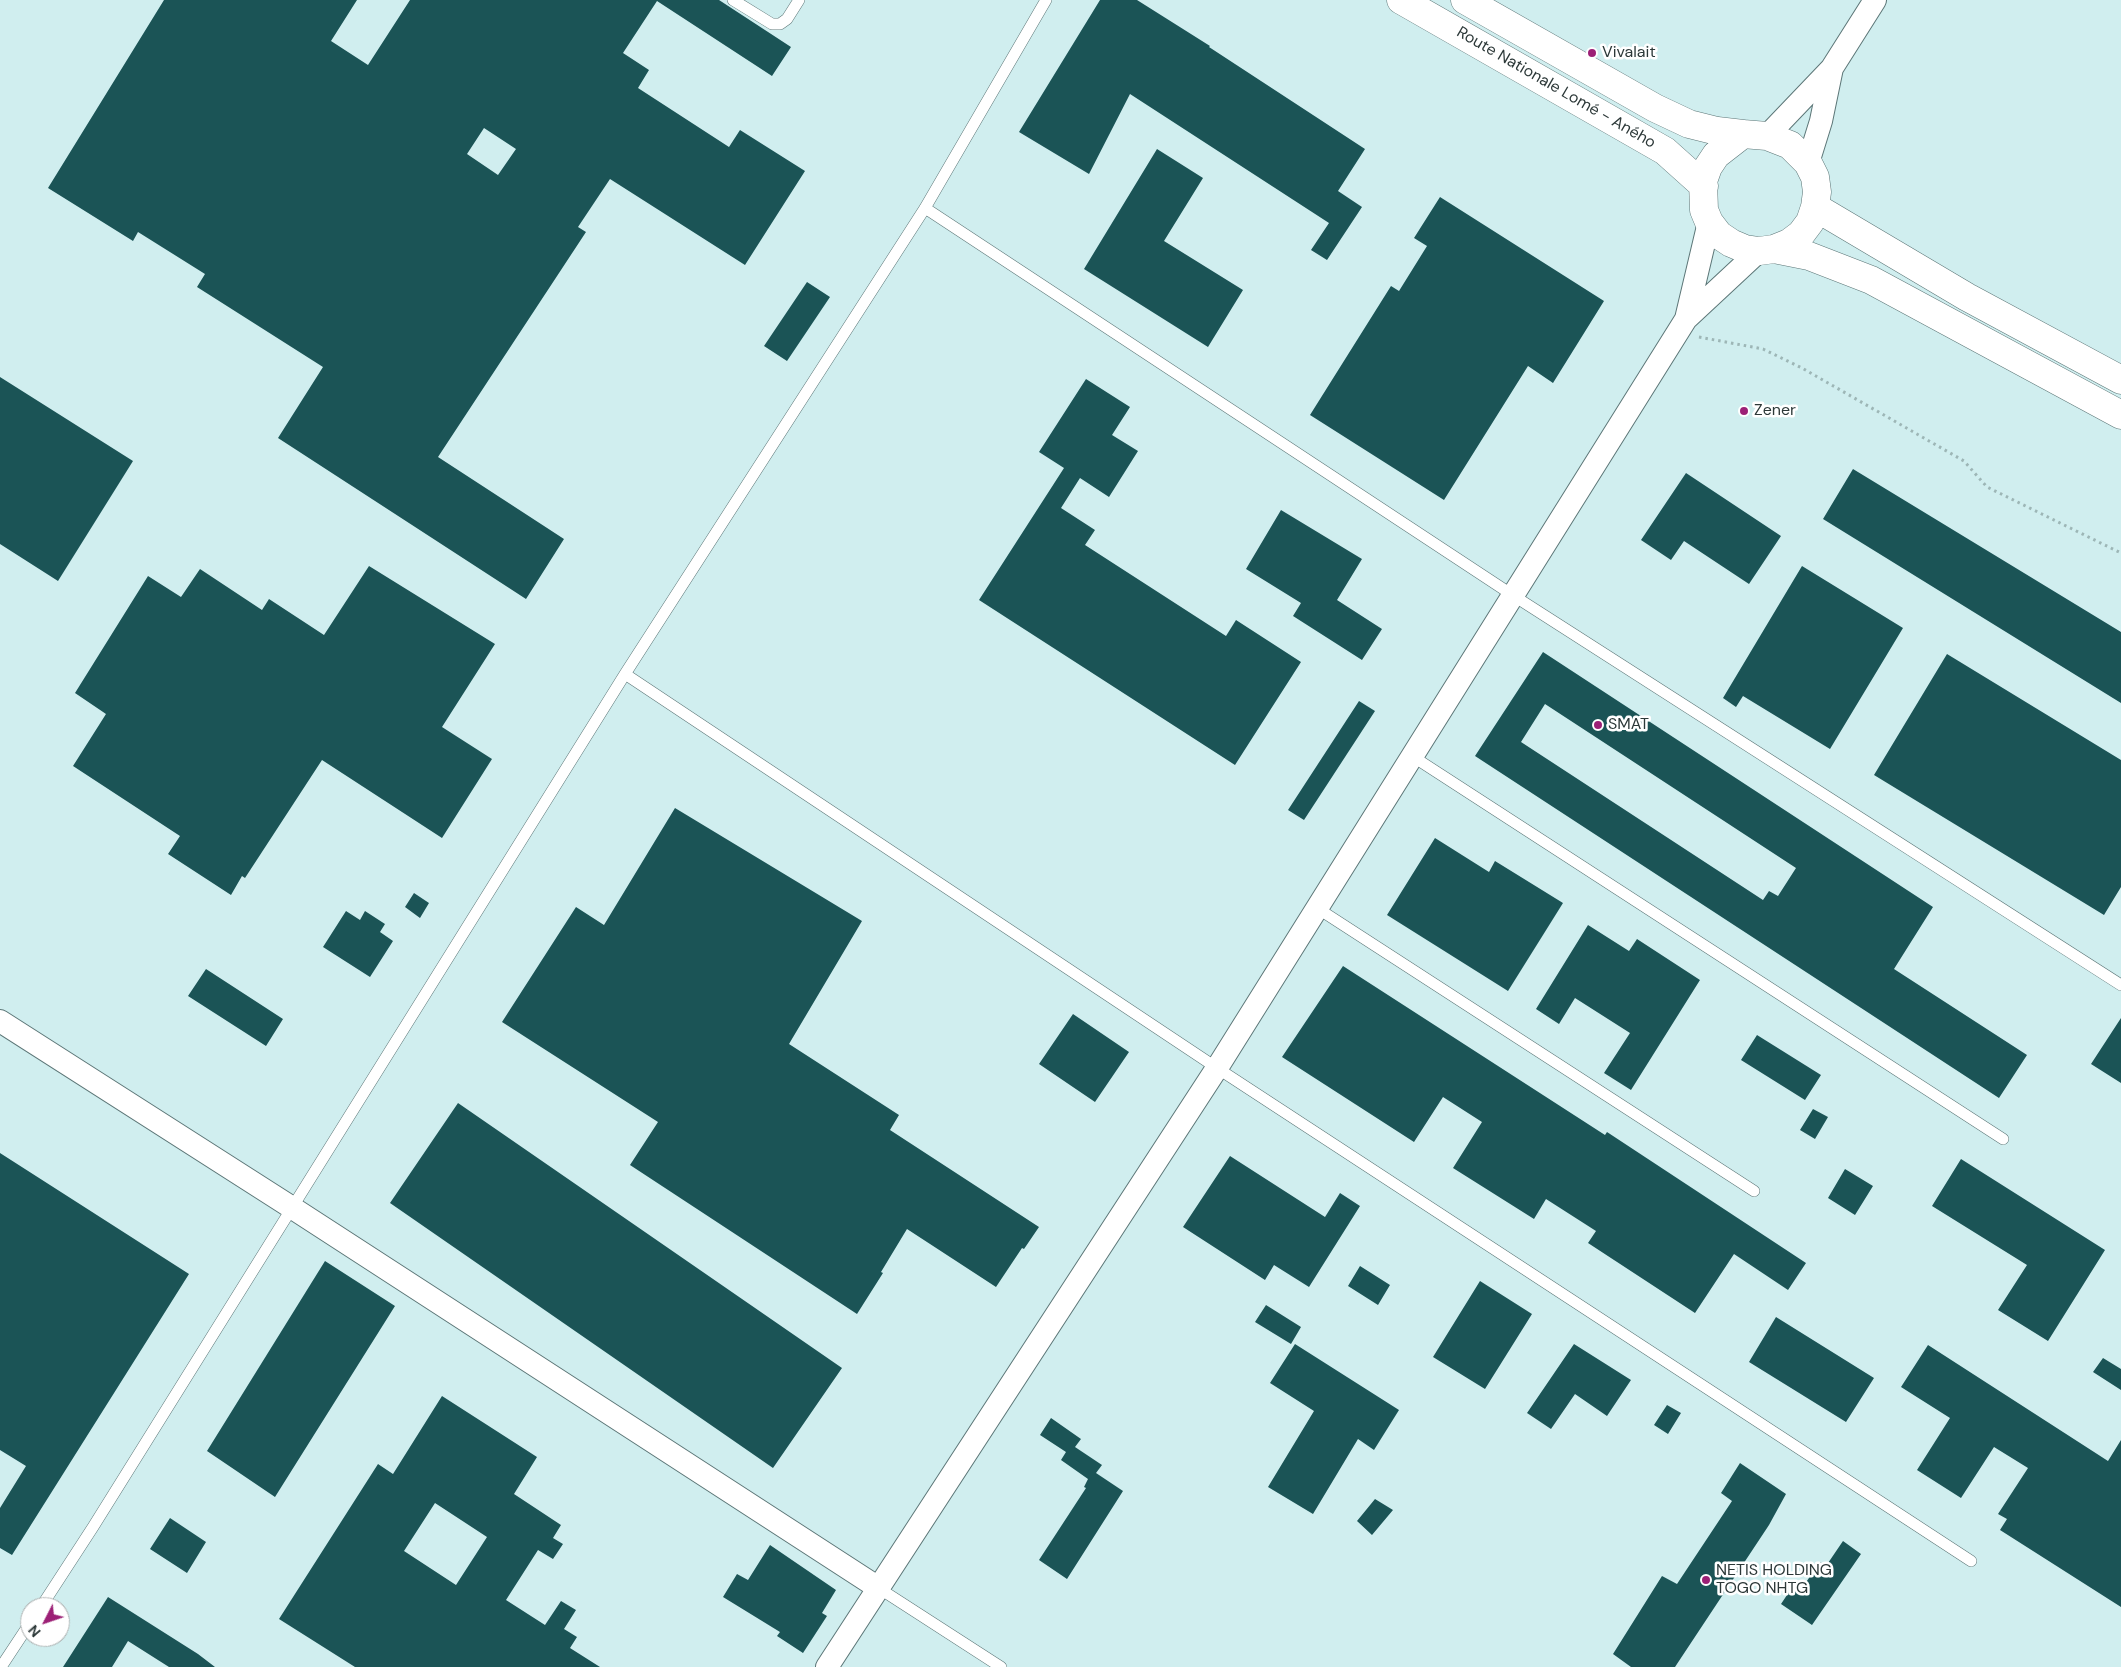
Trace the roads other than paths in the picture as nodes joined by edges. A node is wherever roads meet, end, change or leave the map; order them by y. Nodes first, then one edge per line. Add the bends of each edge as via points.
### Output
1 (733, 0) edge
2 (799, 0) edge
3 (1046, 0) edge
4 (1401, 0) edge
5 (1465, 0) edge
6 (1875, 0) edge
7 (1832, 68) junction
8 (1755, 135) junction
9 (1808, 163) junction
10 (1704, 186) junction
11 (1815, 207) junction
12 (925, 208) junction
13 (1709, 222) junction
14 (1767, 250) junction
15 (1681, 326) junction
16 (2121, 380) edge
17 (2121, 415) edge
18 (1514, 596) junction
19 (625, 674) junction
20 (1412, 756) junction
21 (1317, 908) junction
22 (2121, 985) edge
23 (0, 1022) edge
24 (1217, 1068) junction
25 (2002, 1140) dead end
26 (1754, 1191) dead end
27 (291, 1207) junction
28 (1971, 1561) dead end
29 (877, 1587) junction
30 (47, 1597) edge
31 (20, 1639) edge
32 (2, 1667) edge
33 (827, 1667) edge
34 (1000, 1667) edge

1 - 2 lane via 772,24 780,24
3 - 12 lane
4 - 10 highway, Route Nationale Lomé - Aného via 1665,151
5 - 8 highway, Route Nationale Lomé - Aného via 1689,124
6 - 7 street
7 - 8 street
7 - 9 street
8 - 9 highway via 1790,145
8 - 10 highway via 1716,155 1708,167
9 - 11 highway via 1815,177
10 - 13 highway via 1704,210
11 - 14 highway via 1801,234 1789,243
11 - 16 highway via 1967,297
12 - 18 lane
12 - 19 lane
13 - 14 highway via 1731,244 1745,249
13 - 15 street
14 - 15 street
14 - 17 highway via 1808,256 1871,280
15 - 18 street
18 - 20 street
18 - 22 lane
19 - 24 lane
19 - 27 lane
20 - 21 street
20 - 25 lane
21 - 24 street
21 - 26 lane
23 - 27 street
24 - 28 lane
24 - 29 street
27 - 29 street
27 - 30 lane
29 - 33 street
29 - 34 lane
31 - 32 lane

